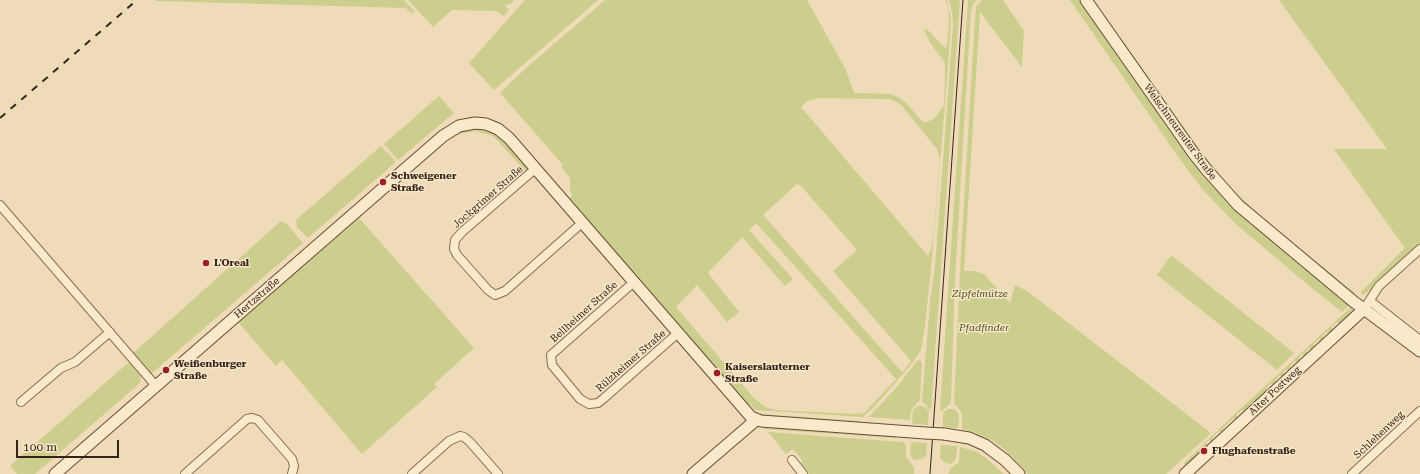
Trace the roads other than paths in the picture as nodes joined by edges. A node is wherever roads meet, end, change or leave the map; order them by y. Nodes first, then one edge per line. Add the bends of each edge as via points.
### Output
1 (1086, 0) edge
2 (535, 169) junction
3 (0, 205) edge
4 (583, 222) junction
5 (1420, 250) edge
6 (634, 282) junction
7 (1367, 305) junction
8 (110, 332) junction
9 (678, 333) junction
10 (1420, 340) edge
11 (1420, 351) edge
12 (156, 386) junction
13 (21, 402) dead end
14 (598, 403) joint
15 (1420, 411) edge
16 (756, 420) junction
17 (792, 460) dead end
18 (1191, 472) edge
19 (55, 474) edge
20 (185, 474) edge
21 (292, 474) edge
22 (412, 474) edge
23 (498, 474) edge
24 (694, 474) edge
25 (803, 474) edge
26 (1019, 474) edge
27 (1352, 474) edge

1 - 7 main road, Welschneureuter Straße via 1189,148 1219,185 1261,226 1354,302
2 - 4 main road
2 - 4 street, Jockgrimer Straße via 455,240 454,249 457,255 488,290 495,295 505,291
2 - 12 main road, Hertzstraße via 498,129 481,123 454,128
3 - 8 street
4 - 6 main road
5 - 7 street via 1385,280
6 - 9 main road
6 - 14 street, Bellheimer Straße via 551,355 552,365 580,399 589,404
7 - 10 street
7 - 11 main road, Welschneureuter Straße
7 - 18 main road, Alter Postweg
8 - 12 street
8 - 13 street
9 - 14 street, Rülzheimer Straße
9 - 16 main road via 747,413
12 - 19 main road, Hertzstraße
15 - 27 street, Schlehenweg
16 - 24 main road
16 - 26 main road, bridge via 969,438 985,445
17 - 25 street
20 - 21 street via 247,419 252,418 258,420 292,459
22 - 23 street via 449,442 460,436 470,442

